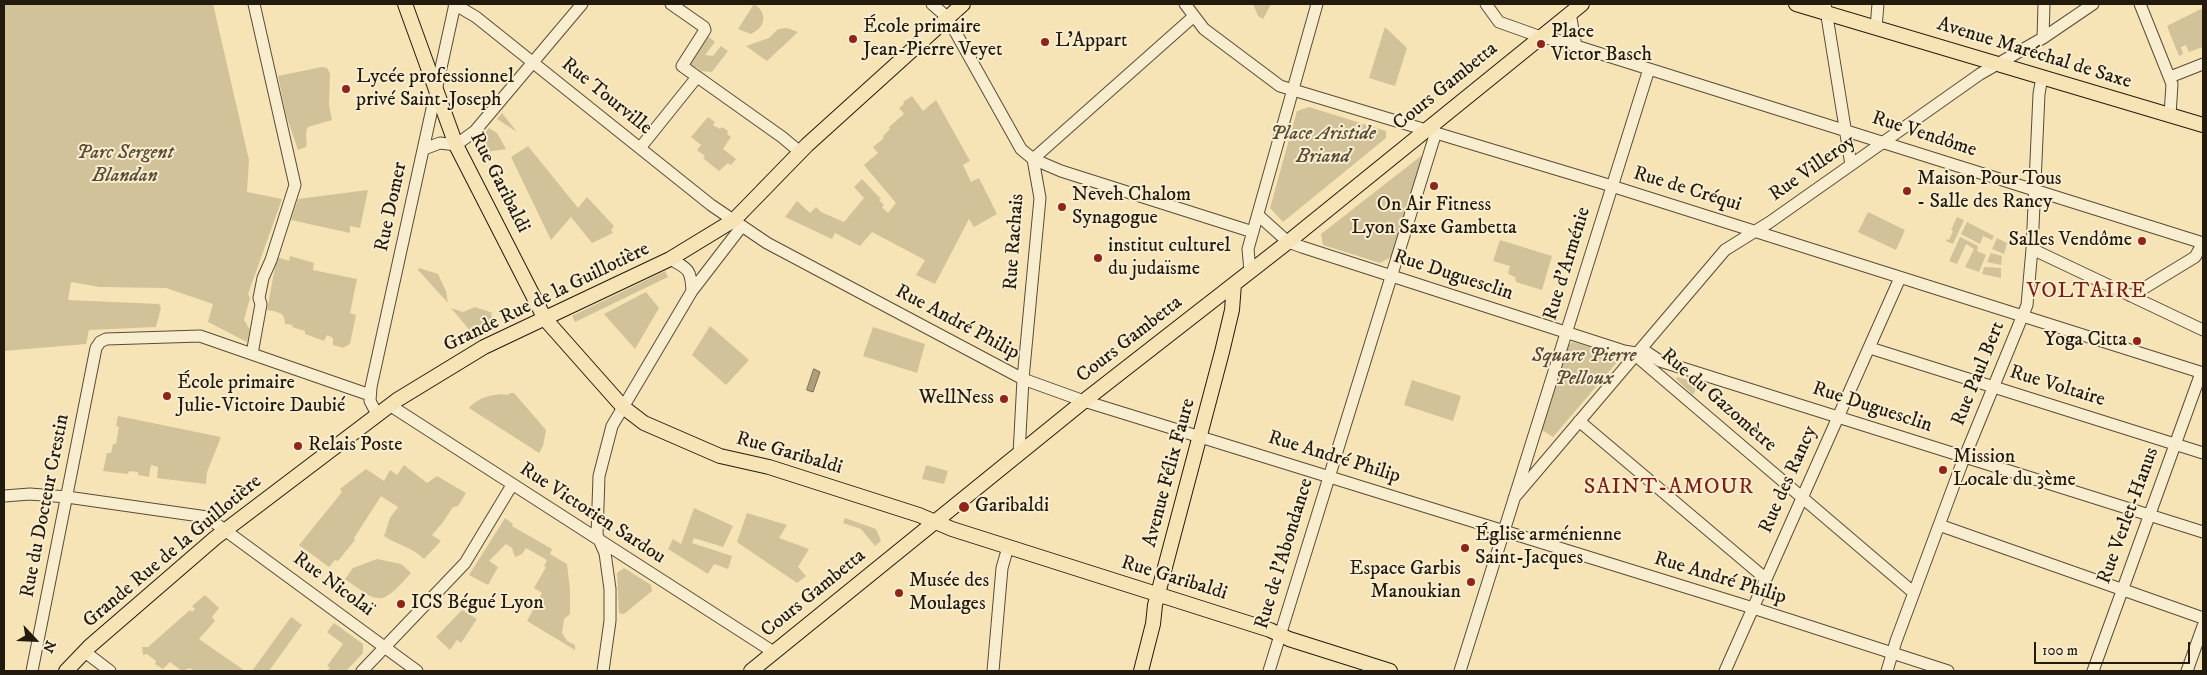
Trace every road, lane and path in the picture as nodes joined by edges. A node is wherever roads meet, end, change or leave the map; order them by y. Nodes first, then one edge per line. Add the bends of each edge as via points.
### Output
1 (254, 4) edge
2 (405, 4) edge
3 (455, 4) edge
4 (582, 4) edge
5 (671, 4) edge
6 (932, 4) edge
7 (963, 4) edge
8 (1185, 4) edge
9 (1317, 4) edge
10 (1486, 4) edge
11 (1582, 4) edge
12 (1796, 4) edge
13 (1878, 4) edge
14 (2044, 4) edge
15 (2092, 4) edge
16 (2140, 4) edge
17 (1826, 8) edge
18 (1570, 13) junction
19 (947, 17) junction
20 (1193, 17) junction
21 (1876, 28) junction
22 (1541, 37) junction
23 (2044, 38) junction
24 (1576, 47) junction
25 (533, 62) junction
26 (1997, 64) junction
27 (2203, 64) edge
28 (1649, 69) junction
29 (697, 77) junction
30 (2042, 77) junction
31 (2170, 77) junction
32 (435, 90) junction
33 (1293, 91) junction
34 (2170, 115) junction
35 (2203, 125) edge
36 (1844, 129) junction
37 (1431, 131) junction
38 (1884, 142) junction
39 (456, 145) junction
40 (640, 148) junction
41 (424, 149) junction
42 (800, 152) junction
43 (1033, 159) junction
44 (1850, 165) junction
45 (1612, 186) junction
46 (2035, 191) junction
47 (1258, 215) junction
48 (738, 223) junction
49 (1756, 231) junction
50 (1253, 232) junction
51 (1288, 242) junction
52 (2203, 243) edge
53 (2032, 249) junction
54 (670, 259) junction
55 (1250, 272) junction
56 (1391, 276) junction
57 (1900, 278) junction
58 (1234, 284) junction
59 (692, 291) junction
60 (2131, 296) junction
61 (2023, 317) junction
62 (545, 319) junction
63 (2203, 330) edge
64 (1566, 333) junction
65 (1870, 348) junction
66 (1642, 349) junction
67 (252, 354) junction
68 (2202, 373) edge
69 (1023, 379) junction
70 (1994, 387) junction
71 (370, 395) junction
72 (1084, 401) junction
73 (390, 406) junction
74 (622, 407) junction
75 (378, 416) junction
76 (1838, 416) junction
77 (1579, 421) junction
78 (1201, 436) junction
79 (2175, 444) junction
80 (2203, 453) edge
81 (1019, 454) junction
82 (1965, 457) junction
83 (1522, 470) junction
84 (1534, 474) junction
85 (1329, 477) junction
86 (512, 485) junction
87 (4, 496) edge
88 (67, 497) junction
89 (1514, 498) junction
90 (1801, 498) junction
91 (2150, 515) junction
92 (935, 522) junction
93 (1939, 525) junction
94 (226, 530) junction
95 (1504, 531) junction
96 (2203, 532) edge
97 (599, 540) junction
98 (1008, 547) junction
99 (1766, 579) junction
100 (2122, 590) junction
101 (1914, 593) junction
102 (1158, 594) junction
103 (1753, 608) junction
104 (2203, 618) edge
105 (2203, 626) edge
106 (1280, 634) junction
107 (385, 647) junction
108 (85, 652) junction
109 (775, 653) junction
110 (1893, 654) junction
111 (32, 671) edge
112 (66, 671) edge
113 (110, 671) edge
114 (362, 671) edge
115 (417, 671) edge
116 (603, 671) edge
117 (751, 671) edge
118 (993, 671) edge
119 (1142, 671) edge
120 (1269, 671) edge
121 (1390, 671) edge
122 (1460, 671) edge
123 (1724, 671) edge
124 (1887, 671) edge
125 (1948, 671) edge
126 (2093, 671) edge
127 (2187, 671) edge

1 - 67 street via 295,186 263,278 259,298 262,304
2 - 32 main road, Rue Garibaldi
3 - 25 street, Rue Tourville via 476,16
3 - 32 street, Rue Domer
4 - 25 street
5 - 29 street via 704,27 703,35 682,66
6 - 19 street
7 - 19 main road, Grande Rue de la Guillotière
8 - 20 street, Rue de Créqui
9 - 33 street
10 - 22 street, Rue Vendôme via 1499,22
11 - 18 main road, Cours Gambetta
12 - 17 main road, Avenue Maréchal de Saxe
13 - 21 street
14 - 23 street
15 - 23 street, Rue Villeroy
16 - 31 street
17 - 21 main road, Avenue Maréchal de Saxe
17 - 36 street
18 - 22 main road, Cours Gambetta
18 - 24 street
19 - 42 main road, Grande Rue de la Guillotière
19 - 43 street via 1021,150
20 - 33 street, Rue de Créqui via 1204,30 1274,83
20 - 43 street
21 - 26 main road, Avenue Maréchal de Saxe
22 - 24 street, Rue Vendôme
22 - 37 main road, Cours Gambetta
23 - 26 street, Rue Villeroy
24 - 28 street, Rue Vendôme
25 - 39 street via 475,131
25 - 40 street, Rue Tourville
26 - 30 main road, Avenue Maréchal de Saxe
26 - 38 street, Rue Villeroy
27 - 31 street
28 - 36 street, Rue Vendôme
28 - 45 street, Rue d’Arménie
29 - 40 street
29 - 42 street
30 - 34 main road, Avenue Maréchal de Saxe
30 - 46 street, Rue Paul Bert
31 - 34 street
32 - 39 main road, Rue Garibaldi
32 - 41 street, Rue Domer
33 - 37 street, Rue de Créqui
33 - 47 street
34 - 35 main road, Avenue Maréchal de Saxe
36 - 38 street, Rue Vendôme
36 - 44 street
37 - 45 street, Rue de Créqui
37 - 51 main road, Cours Gambetta
37 - 56 street
38 - 44 street, Rue Villeroy
38 - 46 street, Rue Vendôme
39 - 41 street via 440,143
39 - 62 main road, Rue Garibaldi
40 - 48 street, Rue Tourville
41 - 71 street, Rue Domer
42 - 48 main road, Grande Rue de la Guillotière
43 - 50 street
43 - 69 street, Rue Rachais via 1040,198
44 - 49 street, Rue Villeroy
45 - 49 street, Rue de Créqui
45 - 64 street, Rue d’Arménie
46 - 52 street, Rue Vendôme
46 - 53 street, Rue Paul Bert
47 - 50 street
47 - 51 street, Rue Duguesclin
48 - 54 main road, Grande Rue de la Guillotière
48 - 59 street, Grande Rue de la Guillotière
48 - 69 street, Rue André Philip via 767,243
49 - 57 street, Rue de Créqui
49 - 66 street, Rue Villeroy via 1725,250
50 - 55 street via 1248,249
51 - 55 main road, Cours Gambetta
51 - 56 street, Rue Duguesclin
52 - 60 street via 2195,257
53 - 60 street
53 - 61 street, Rue Paul Bert via 2029,296
54 - 59 street via 689,271
54 - 62 main road, Grande Rue de la Guillotière
55 - 58 main road, Cours Gambetta
56 - 64 street, Rue Duguesclin
56 - 85 street, Rue de l'Abondance
57 - 61 street, Rue de Créqui
57 - 65 street, Rue des Rancy
58 - 72 main road, Cours Gambetta
58 - 78 main road, Avenue Félix Faure via 1232,310
59 - 74 street, Grande Rue de la Guillotière
60 - 63 street
61 - 68 street, Rue de Créqui
61 - 70 street, Rue Paul Bert
62 - 73 main road, Grande Rue de la Guillotière via 484,347
62 - 74 main road, Rue Garibaldi
64 - 66 street, Rue Duguesclin via 1624,351
64 - 83 street, Rue d’Arménie
65 - 70 street, Rue Voltaire
65 - 76 street, Rue des Rancy
66 - 76 street, Rue Duguesclin via 1660,361
66 - 77 street, Rue Villeroy
66 - 90 street, Rue du Gazomètre via 1641,360
67 - 71 street
67 - 88 street, Rue du Docteur Crestin via 200,336 106,339 100,342 96,348
68 - 79 street, Rue Verlet-Hanus
69 - 72 street, Rue André Philip
69 - 81 street, Rue Rachais
70 - 79 street, Rue Voltaire
70 - 82 street, Rue Paul Bert
71 - 75 street via 371,406
72 - 78 street, Rue André Philip
72 - 81 main road, Cours Gambetta
73 - 75 main road, Grande Rue de la Guillotière
73 - 86 street, Rue Victorien Sardou
74 - 92 main road, Rue Garibaldi via 644,423 720,456 769,467
74 - 97 street, Grande Rue de la Guillotière via 612,426 600,476 596,535
75 - 94 main road, Grande Rue de la Guillotière
76 - 82 street, Rue Duguesclin
76 - 90 street, Rue des Rancy
77 - 84 street, Rue Villeroy
77 - 99 street
78 - 85 street, Rue André Philip
78 - 102 main road, Avenue Félix Faure
79 - 80 street, Rue Voltaire
79 - 91 street, Rue Verlet-Hanus
81 - 92 main road, Cours Gambetta
82 - 91 street, Rue Duguesclin
82 - 93 street, Rue Paul Bert
83 - 84 street
83 - 89 street, Rue d’Arménie
84 - 89 street, Rue Villeroy
85 - 95 street, Rue André Philip
85 - 106 street, Rue de l'Abondance
86 - 97 street, Rue Victorien Sardou
86 - 107 street via 465,563
87 - 88 street, Rue Nicolaï
88 - 94 street, Rue Nicolaï via 208,517
88 - 111 street, Rue du Docteur Crestin
89 - 95 street, Rue d’Arménie
90 - 99 street, Rue des Rancy
90 - 101 street, Rue du Gazomètre
91 - 96 street, Rue Duguesclin
91 - 100 street, Rue Verlet-Hanus
92 - 98 main road, Rue Garibaldi
92 - 109 main road, Cours Gambetta
93 - 100 street
93 - 101 street, Rue Paul Bert
94 - 107 street, Rue Nicolaï
94 - 108 main road, Grande Rue de la Guillotière
95 - 103 street, Rue André Philip
95 - 122 street, Rue d’Arménie
97 - 109 street, Rue Victorien Sardou
97 - 116 street, Grande Rue de la Guillotière via 605,553 610,589
98 - 102 main road, Rue Garibaldi
98 - 118 street via 1002,568
99 - 103 street, Rue des Rancy
100 - 104 street
100 - 126 street, Rue Verlet-Hanus
101 - 110 street, Rue Paul Bert
102 - 106 main road, Rue Garibaldi
102 - 119 main road, Avenue Félix Faure
103 - 110 street, Rue André Philip
103 - 123 street, Rue des Rancy
105 - 127 street
106 - 120 street, Rue de l'Abondance
106 - 121 main road, Rue Garibaldi
107 - 114 street
107 - 115 street, Rue Nicolaï
108 - 112 main road, Grande Rue de la Guillotière
108 - 113 street
109 - 117 main road, Cours Gambetta
110 - 124 street, Rue Paul Bert
110 - 125 street, Rue André Philip

